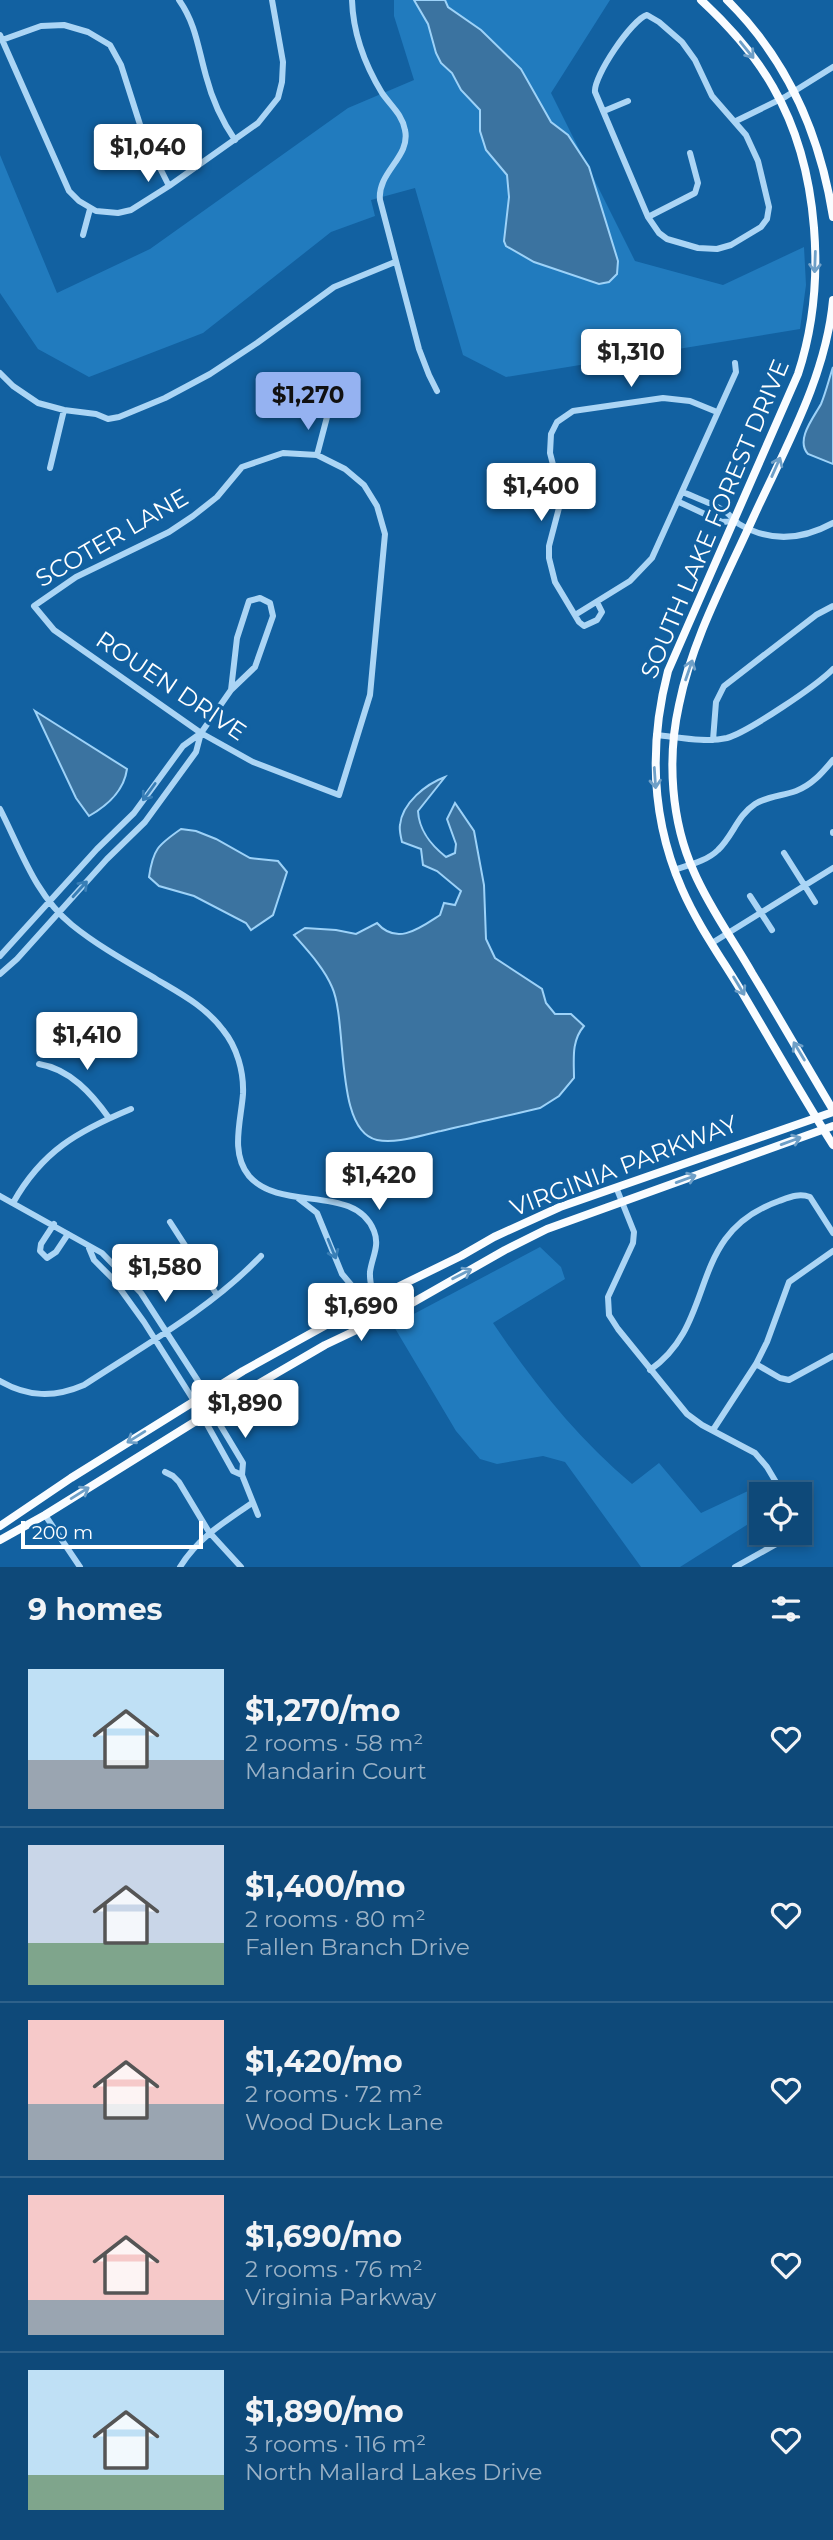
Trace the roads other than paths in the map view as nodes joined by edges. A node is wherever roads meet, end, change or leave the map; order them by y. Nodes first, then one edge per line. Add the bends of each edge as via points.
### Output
1 (179, 0) edge
2 (272, 0) edge
3 (352, 0) edge
4 (701, 0) edge
5 (727, 0) edge
6 (1, 37) edge
7 (833, 67) edge
8 (794, 91) junction
9 (281, 92) junction
10 (290, 94) dead end
11 (780, 100) junction
12 (628, 101) dead end
13 (604, 111) junction
14 (736, 121) junction
15 (234, 141) junction
16 (690, 153) dead end
17 (169, 186) junction
18 (90, 209) junction
19 (648, 217) junction
20 (833, 217) edge
21 (83, 235) dead end
22 (395, 262) junction
23 (833, 300) edge
24 (735, 363) dead end
25 (0, 373) edge
26 (437, 391) dead end
27 (64, 410) junction
28 (717, 412) junction
29 (327, 417) dead end
30 (317, 454) junction
31 (50, 468) dead end
32 (558, 484) junction
33 (683, 492) junction
34 (678, 502) junction
35 (560, 504) junction
36 (733, 521) junction
37 (833, 523) edge
38 (748, 530) junction
39 (597, 602) junction
40 (34, 606) joint
41 (833, 607) edge
42 (575, 615) junction
43 (833, 669) edge
44 (230, 690) junction
45 (201, 733) junction
46 (656, 734) junction
47 (674, 736) junction
48 (713, 740) junction
49 (833, 760) edge
50 (0, 809) edge
51 (784, 853) dead end
52 (691, 864) junction
53 (833, 868) edge
54 (674, 870) junction
55 (805, 886) junction
56 (750, 896) dead end
57 (50, 901) junction
58 (815, 902) dead end
59 (59, 912) junction
60 (761, 913) junction
61 (772, 930) dead end
62 (729, 933) junction
63 (712, 943) junction
64 (0, 956) edge
65 (0, 974) edge
66 (39, 1064) dead end
67 (131, 1109) dead end
68 (833, 1111) edge
69 (816, 1117) junction
70 (109, 1118) junction
71 (833, 1126) edge
72 (823, 1129) junction
73 (833, 1146) edge
74 (616, 1187) junction
75 (0, 1196) edge
76 (297, 1198) junction
77 (622, 1202) junction
78 (13, 1203) junction
79 (337, 1203) junction
80 (321, 1220) junction
81 (170, 1222) dead end
82 (54, 1224) junction
83 (833, 1233) edge
84 (68, 1234) junction
85 (89, 1248) junction
86 (833, 1251) edge
87 (261, 1256) dead end
88 (217, 1295) junction
89 (375, 1298) junction
90 (365, 1303) junction
91 (380, 1318) junction
92 (166, 1331) junction
93 (154, 1339) junction
94 (833, 1356) edge
95 (756, 1364) junction
96 (650, 1370) junction
97 (0, 1381) edge
98 (204, 1394) junction
99 (194, 1401) junction
100 (214, 1410) junction
101 (203, 1417) junction
102 (713, 1430) junction
103 (165, 1472) dead end
104 (242, 1475) junction
105 (776, 1482) edge
106 (252, 1503) junction
107 (45, 1515) junction
108 (258, 1515) dead end
109 (0, 1526) edge
110 (209, 1532) junction
111 (0, 1540) edge
112 (774, 1545) edge
113 (80, 1567) edge
114 (180, 1567) edge
115 (241, 1567) edge
116 (735, 1567) edge

1 - 15 street via 194,27 211,93
2 - 9 street via 283,62
3 - 22 street via 356,31 368,65 405,130 405,145 385,175 379,194
4 -> 11 main road, SOUTH LAKE FOREST DRIVE via 752,57
5 - 8 main road via 772,54
6 - 17 street via 64,25 110,45 143,134
6 - 18 street via 65,184
7 - 8 street
8 - 11 street
8 - 20 main road via 817,142
9 - 10 street
9 - 15 street via 268,113
11 - 14 street
11 -> 36 main road, SOUTH LAKE FOREST DRIVE via 809,188 814,304 798,374
12 - 13 street
13 - 14 street via 595,84 628,30 647,15 682,42 712,96
13 - 19 street
14 - 19 street via 752,146 765,182 769,207 765,223 731,245 713,250 661,236
15 - 17 street
16 - 19 street via 698,183 695,193
17 - 18 street via 131,210 107,213
18 - 21 street
22 - 26 street via 419,349
22 - 27 street via 334,287 210,374 144,408 108,419
38 -> 23 main road, SOUTH LAKE FOREST DRIVE via 813,384
24 - 28 street via 736,372
25 - 27 street via 38,403
27 - 31 street
28 - 32 street via 690,401 663,398 573,411 555,425 549,444
28 - 33 street
29 - 30 street
30 - 40 street, SCOTER LANE via 283,453 242,467 217,497 193,516 76,577
30 - 45 street, ROUEN DRIVE via 365,485 385,534 370,695 339,795 253,762
32 - 35 street
32 - 35 street via 583,482 591,491 585,501
33 - 34 street
33 - 36 street via 726,511
34 - 36 street via 722,522
34 - 39 street via 643,570
35 - 42 street via 549,558 555,582
36 - 38 street
36 - 46 main road, SOUTH LAKE FOREST DRIVE via 672,660
37 - 38 street via 788,538
47 -> 38 main road, SOUTH LAKE FOREST DRIVE via 688,669
39 - 42 street
39 - 42 street via 602,612 590,624 584,626
40 - 45 street, ROUEN DRIVE via 54,630
41 - 48 street via 724,686 716,702
43 - 48 street via 743,730
44 - 44 street via 248,601 260,598 270,603 272,616 255,667
44 - 45 street
45 -> 57 street via 183,746 134,813
59 -> 45 street via 145,822 196,752
46 - 47 street
46 -> 54 main road, SOUTH LAKE FOREST DRIVE via 657,797
47 - 48 street
47 - 52 main road, SOUTH LAKE FOREST DRIVE via 675,796
49 - 52 street via 810,783 752,806 717,852
50 - 57 street via 33,878
51 - 55 street
52 - 54 street
52 - 62 main road, SOUTH LAKE FOREST DRIVE
53 - 55 street
54 - 63 main road, SOUTH LAKE FOREST DRIVE
55 - 58 street
55 - 60 street
56 - 60 street
57 - 59 street
57 - 64 street
59 - 65 street
59 - 76 street via 104,949 202,1006 213,1017 233,1046 242,1074 238,1142 242,1163 264,1189
60 - 61 street
60 - 62 street
62 - 63 street
68 -> 62 main road, SOUTH LAKE FOREST DRIVE
63 -> 69 main road, SOUTH LAKE FOREST DRIVE
66 - 70 street via 57,1069 81,1085
67 - 70 street
68 - 69 main road, VIRGINIA PARKWAY
69 - 72 main road, SOUTH LAKE FOREST DRIVE
69 - 74 main road, VIRGINIA PARKWAY
70 - 78 street via 51,1152
71 - 72 main road, VIRGINIA PARKWAY
72 - 73 main road, SOUTH LAKE FOREST DRIVE
77 -> 72 main road, VIRGINIA PARKWAY
74 - 77 street
74 - 89 main road, VIRGINIA PARKWAY via 527,1221
75 - 78 street
76 - 79 street
76 - 80 street
91 -> 77 main road, VIRGINIA PARKWAY via 523,1240
77 - 96 street via 634,1232 633,1242 608,1297 608,1307 618,1329
78 - 82 street
79 - 80 street via 325,1207
79 - 89 street via 361,1213 374,1232 377,1248 370,1272
80 -> 90 street via 342,1274
81 - 88 street
82 - 84 street
82 - 84 street via 41,1244 43,1256 52,1256
83 - 96 street via 805,1195 748,1215 720,1245 688,1324
84 - 85 street
85 - 92 street via 121,1270
85 - 93 street
86 - 95 street via 789,1282
87 - 88 street
88 - 92 street
89 - 90 main road, VIRGINIA PARKWAY
89 - 91 street
90 - 91 street
90 - 98 main road, VIRGINIA PARKWAY
91 - 100 main road, VIRGINIA PARKWAY
92 - 93 street
92 - 98 street
93 - 97 street via 84,1385 55,1394 34,1394
93 - 99 street
94 - 95 street via 789,1380
95 - 102 street
96 - 102 street via 687,1414
98 - 99 main road, VIRGINIA PARKWAY
98 - 100 street
99 - 101 street
99 -> 109 main road, VIRGINIA PARKWAY
100 - 101 main road, VIRGINIA PARKWAY
100 - 104 street via 243,1464
101 - 104 street via 233,1471
107 -> 101 main road, VIRGINIA PARKWAY
102 - 105 street via 755,1453
103 - 110 street via 179,1482
104 - 106 street
106 - 108 street
106 - 110 street
107 - 111 main road, VIRGINIA PARKWAY
107 - 113 street
110 - 114 street
110 - 115 street
112 - 116 street

